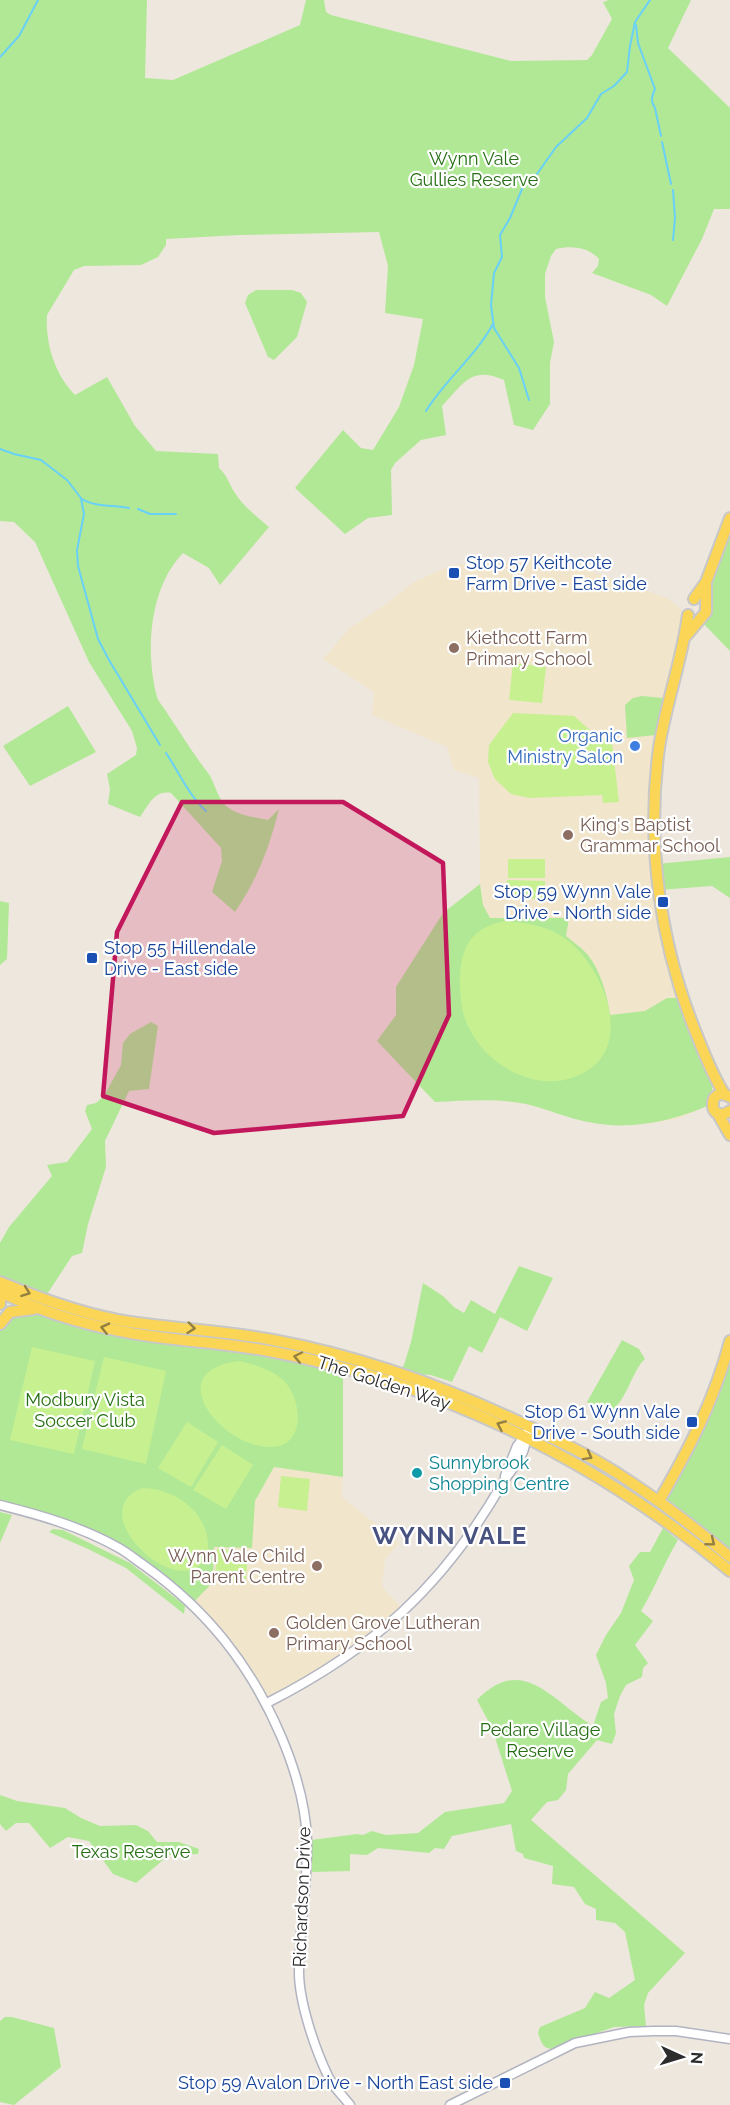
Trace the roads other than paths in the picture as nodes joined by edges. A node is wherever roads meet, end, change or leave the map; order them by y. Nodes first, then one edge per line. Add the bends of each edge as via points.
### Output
1 (730, 518) edge
2 (700, 602) junction
3 (693, 617) junction
4 (723, 1097) edge
5 (730, 1111) edge
6 (718, 1114) junction
7 (730, 1135) edge
8 (0, 1290) edge
9 (40, 1309) junction
10 (0, 1324) edge
11 (730, 1341) edge
12 (527, 1432) junction
13 (659, 1501) junction
14 (0, 1505) edge
15 (643, 1505) junction
16 (663, 1519) junction
17 (730, 1557) edge
18 (730, 1571) edge
19 (267, 1703) junction
20 (728, 2040) edge
21 (350, 2105) edge
22 (450, 2105) edge

1 - 2 main road
2 - 3 main road via 706,612
2 - 3 main road via 688,604 686,609
3 - 4 main road via 670,691 659,748 656,853 673,967
4 - 6 main road via 713,1107
5 - 6 main road
6 - 7 main road
8 - 9 main road, The Golden Way
8 -> 12 main road, The Golden Way via 106,1317 274,1340 355,1359 472,1400
9 - 10 main road via 14,1311
12 -> 9 main road, The Golden Way via 372,1376 333,1366 248,1347 124,1332
11 - 13 main road via 704,1418
12 -> 13 main road, The Golden Way via 608,1468
12 - 15 main road, The Golden Way
12 - 19 street via 524,1449 486,1511 418,1597 352,1654
13 - 15 main road
13 - 16 main road
13 -> 17 main road, The Golden Way
14 - 19 street, Richardson Drive via 51,1518 119,1548 159,1576 212,1624 234,1650
15 - 16 main road, The Golden Way
16 - 18 main road, The Golden Way
19 - 21 street, Richardson Drive via 295,1767 307,1841 299,1975 308,2028 329,2078
20 - 22 street via 653,2031 576,2043

